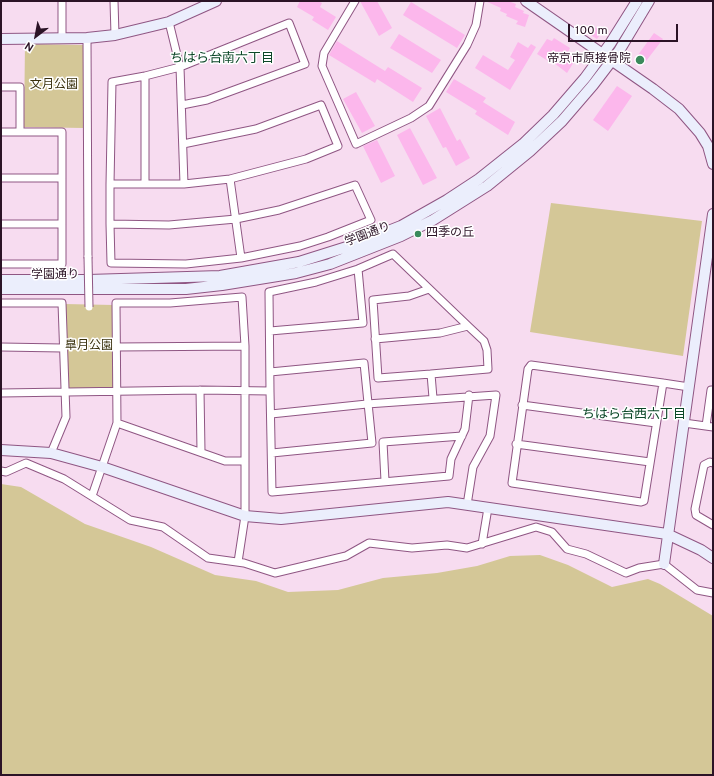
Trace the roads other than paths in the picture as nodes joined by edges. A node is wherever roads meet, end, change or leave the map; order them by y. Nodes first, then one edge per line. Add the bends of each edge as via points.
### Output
1 (62, 1) edge
2 (114, 1) edge
3 (216, 1) edge
4 (355, 1) edge
5 (480, 1) edge
6 (526, 1) edge
7 (637, 1) edge
8 (649, 1) edge
9 (169, 22) junction
10 (116, 35) junction
11 (62, 38) junction
12 (87, 38) junction
13 (1, 39) edge
14 (603, 54) junction
15 (612, 60) junction
16 (180, 67) junction
17 (145, 76) junction
18 (1, 87) edge
19 (182, 105) junction
20 (1, 132) edge
21 (20, 132) junction
22 (183, 144) junction
23 (713, 164) edge
24 (1, 178) edge
25 (62, 178) junction
26 (230, 179) junction
27 (110, 184) junction
28 (145, 184) junction
29 (184, 184) junction
30 (713, 214) edge
31 (236, 219) junction
32 (1, 224) edge
33 (62, 224) junction
34 (110, 224) junction
35 (241, 258) junction
36 (1, 264) edge
37 (358, 269) junction
38 (1, 280) edge
39 (1, 289) edge
40 (429, 289) junction
41 (1, 304) edge
42 (89, 307) dead end
43 (468, 326) junction
44 (270, 331) junction
45 (375, 339) junction
46 (245, 346) junction
47 (1, 347) edge
48 (117, 347) junction
49 (62, 348) junction
50 (270, 372) junction
51 (431, 374) junction
52 (663, 383) junction
53 (689, 387) junction
54 (200, 390) junction
55 (245, 390) junction
56 (713, 390) edge
57 (270, 391) junction
58 (66, 392) junction
59 (117, 392) junction
60 (1, 393) edge
61 (468, 395) junction
62 (433, 398) junction
63 (367, 404) junction
64 (522, 405) junction
65 (271, 414) junction
66 (117, 423) junction
67 (684, 423) junction
68 (656, 424) junction
69 (710, 426) edge
70 (462, 436) junction
71 (516, 444) junction
72 (1, 450) edge
73 (201, 451) junction
74 (51, 453) junction
75 (272, 453) junction
76 (245, 460) junction
77 (650, 462) junction
78 (713, 463) edge
79 (102, 467) junction
80 (1, 471) edge
81 (385, 481) junction
82 (92, 496) junction
83 (467, 505) junction
84 (488, 508) junction
85 (245, 516) junction
86 (713, 526) edge
87 (667, 534) junction
88 (482, 544) junction
89 (713, 558) edge
90 (238, 562) junction
91 (664, 564) junction
92 (713, 593) edge

1 - 11 street
2 - 10 street
3 - 9 street
4 - 5 street via 324,53 322,66 356,144 411,118 429,106 467,45 476,25
6 - 14 street
7 - 14 street, 学園通り
8 - 15 street, 学園通り
9 - 10 street
9 - 16 street
10 - 12 street
11 - 12 street
11 - 13 street
12 - 42 street, bridge
14 - 15 street
14 - 38 street, 学園通り via 553,115 524,144 490,171 424,214 353,245 299,262 220,276
15 - 23 street via 679,109 700,133 708,146
15 - 39 street, 学園通り via 562,121 487,186 433,220 401,236 330,264 296,274 186,289
16 - 17 street
16 - 19 street
16 - 19 street via 289,23 305,64 207,100
17 - 27 street via 112,82
17 - 28 street
18 - 21 street via 20,87
19 - 22 street
20 - 21 street
21 - 25 street via 62,132
22 - 26 street via 256,129 321,105 338,146 306,159
22 - 29 street
24 - 25 street
25 - 33 street
26 - 29 street
26 - 31 street
27 - 28 street
27 - 34 street
28 - 29 street
30 - 53 street
31 - 34 street via 169,225
31 - 35 street
31 - 35 street via 286,208 355,185 371,220 300,246
32 - 33 street
33 - 36 street via 62,264
34 - 35 street via 111,263 186,264
37 - 40 street via 393,254
37 - 44 street via 316,282 269,292
37 - 44 street via 364,324
40 - 43 street
40 - 45 street via 409,296 373,300
41 - 49 street via 62,303
43 - 45 street via 440,333
43 - 51 street via 484,342 488,369
44 - 50 street
45 - 51 street via 378,378
46 - 48 street
46 - 48 street via 242,297 170,303 116,303
46 - 55 street
47 - 49 street
48 - 59 street
49 - 58 street
50 - 57 street
50 - 63 street via 364,363
51 - 62 street
52 - 53 street
52 - 64 street via 531,365 528,369
52 - 68 street
53 - 67 street
54 - 55 street
54 - 59 street
54 - 73 street
55 - 57 street
55 - 76 street
56 - 69 street
57 - 65 street
58 - 59 street
58 - 60 street
58 - 74 street via 66,417
59 - 66 street
61 - 62 street
61 - 70 street
61 - 83 street via 496,395 490,436 473,467
62 - 63 street
63 - 65 street
63 - 75 street via 372,443
64 - 68 street
64 - 71 street
65 - 75 street
66 - 73 street
66 - 79 street
67 - 69 street
67 - 87 street
68 - 77 street
70 - 81 street via 451,459 449,476
70 - 81 street via 383,442
71 - 77 street
71 - 77 street via 512,483 641,502 644,501
72 - 74 street
73 - 76 street via 225,461
74 - 79 street
75 - 81 street via 272,492
76 - 85 street
78 - 86 street via 704,465 695,510 696,515
79 - 82 street
79 - 85 street
80 - 82 street via 6,472 26,463 64,478
82 - 90 street via 130,520 163,527 208,558
83 - 84 street
83 - 85 street via 448,502 426,503 281,519
84 - 87 street
84 - 88 street
85 - 90 street
87 - 89 street
87 - 91 street
88 - 90 street via 467,548 447,545 412,548 369,543 346,556 275,573
88 - 91 street via 536,527 552,532 568,549 586,554 626,573
91 - 92 street via 697,590

